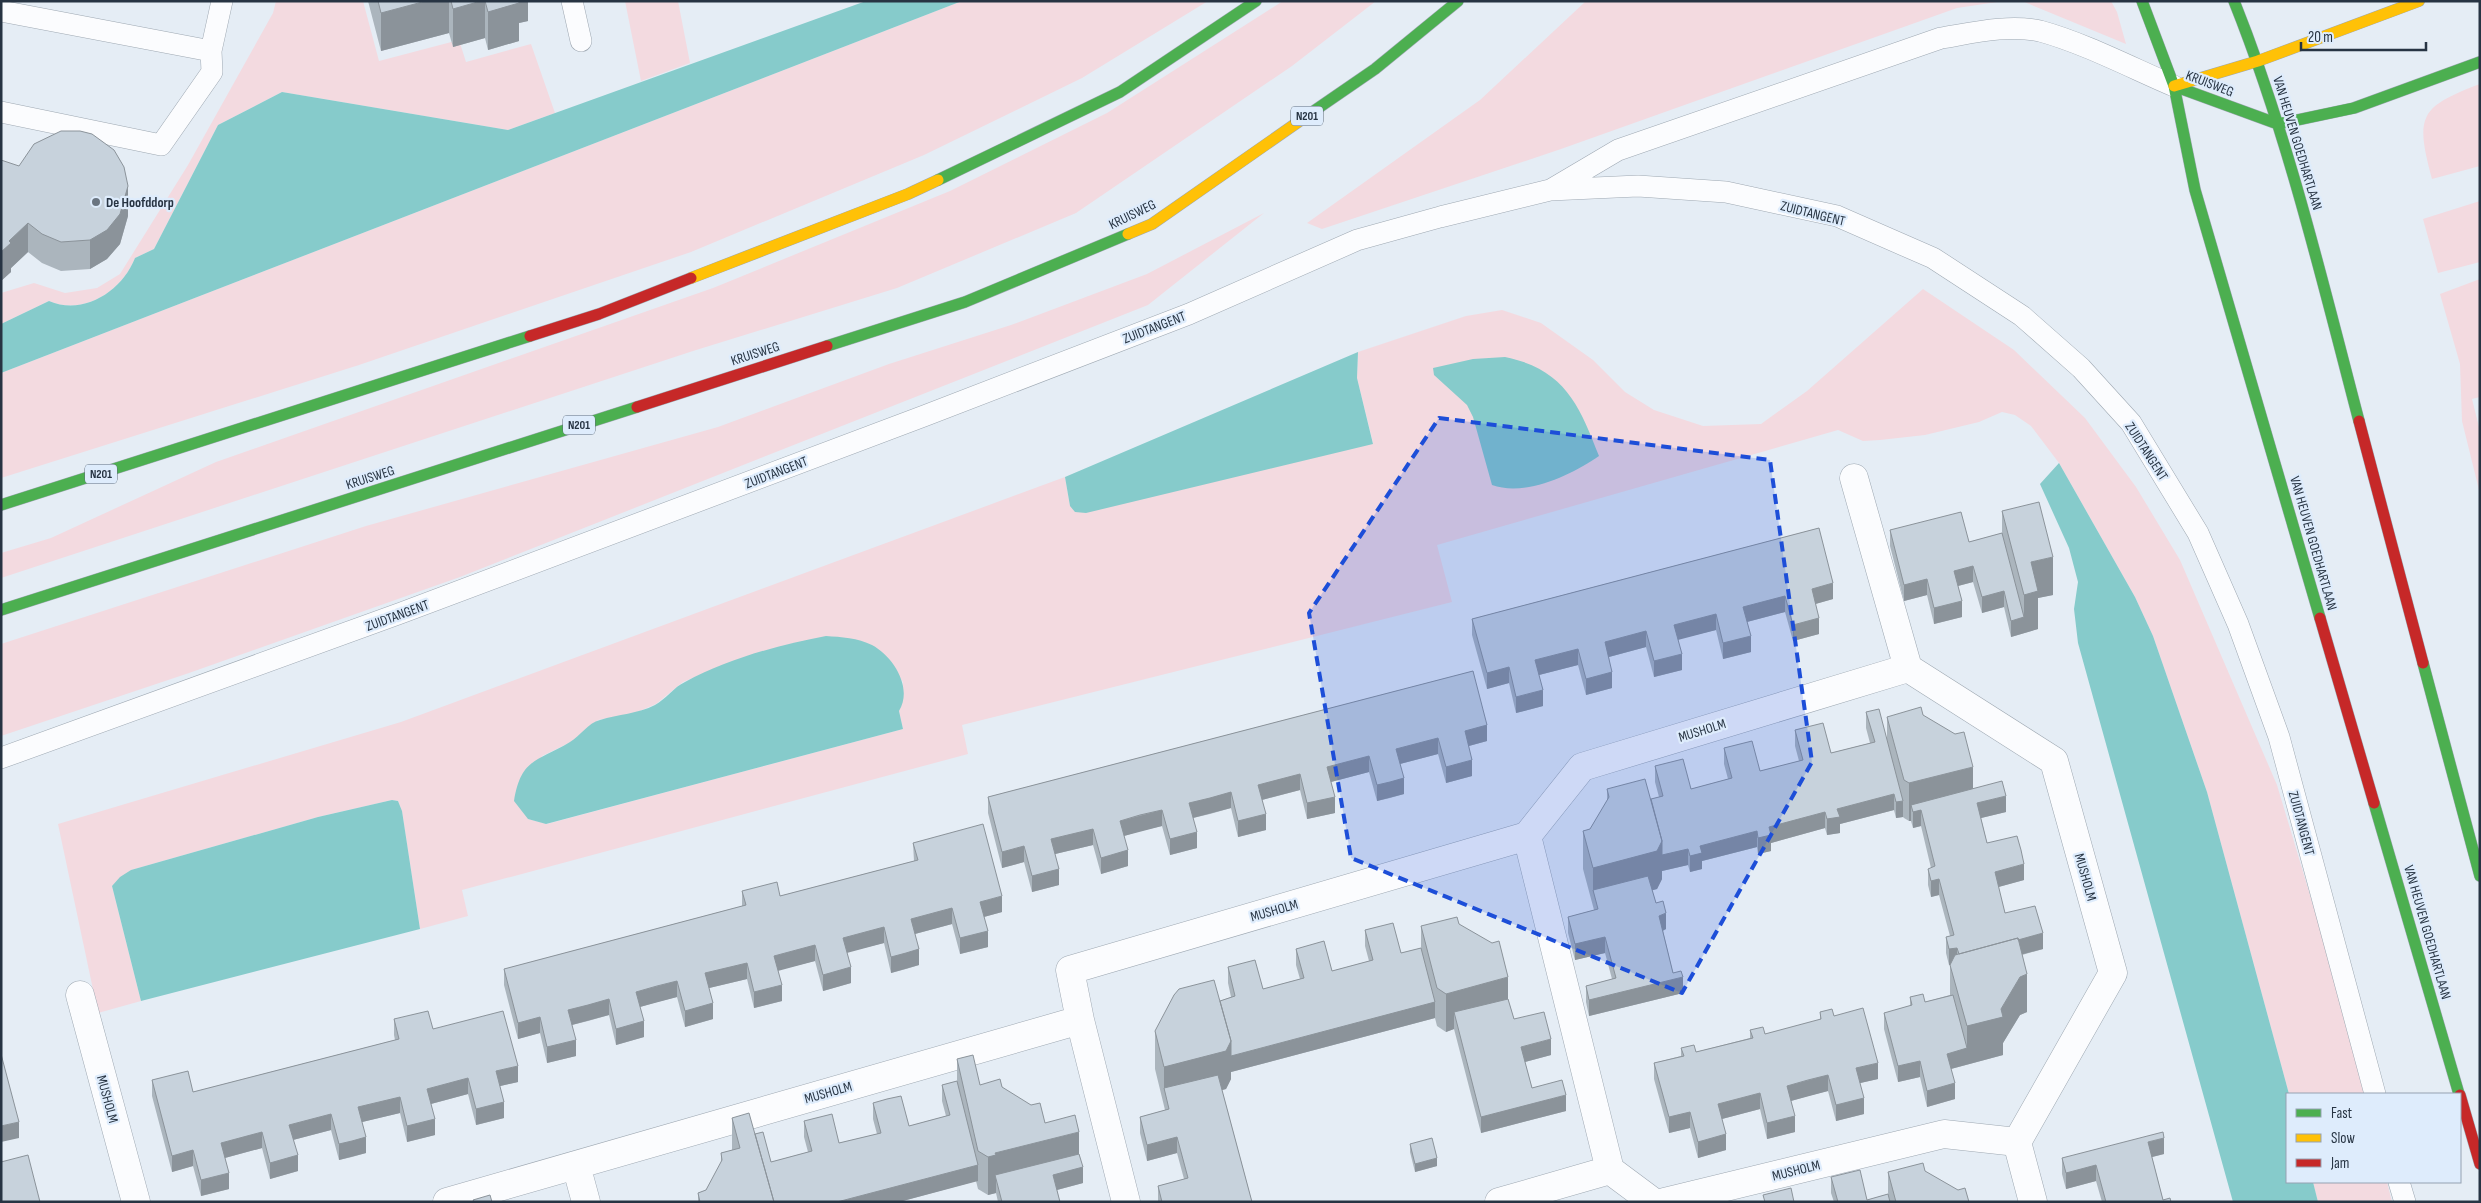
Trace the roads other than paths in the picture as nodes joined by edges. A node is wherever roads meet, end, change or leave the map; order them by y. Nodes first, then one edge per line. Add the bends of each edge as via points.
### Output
1 (222, 1) edge
2 (572, 1) edge
3 (1256, 1) edge
4 (1458, 1) edge
5 (2142, 1) edge
6 (2234, 1) edge
7 (2419, 1) edge
8 (1, 11) edge
9 (582, 40) dead end
10 (211, 51) junction
11 (2258, 61) junction
12 (2480, 62) edge
13 (2174, 86) junction
14 (1, 112) edge
15 (2278, 124) junction
16 (1550, 190) junction
17 (1854, 478) dead end
18 (1, 504) edge
19 (1, 610) edge
20 (1908, 668) junction
21 (1, 758) edge
22 (1526, 836) junction
23 (2480, 876) edge
24 (80, 995) dead end
25 (1080, 1020) junction
26 (2375, 1093) edge
27 (2459, 1093) edge
28 (2461, 1098) edge
29 (2018, 1142) junction
30 (2480, 1164) edge
31 (576, 1165) junction
32 (1610, 1170) junction
33 (2399, 1183) edge
34 (136, 1202) edge
35 (446, 1202) edge
36 (586, 1202) edge
37 (1126, 1202) edge
38 (1499, 1202) edge
39 (1653, 1202) edge
40 (1664, 1202) edge
41 (2033, 1202) edge
42 (2405, 1202) edge

1 - 10 lane
2 - 9 lane
3 - 18 main road, N201 via 1120,92 908,194 599,314
4 - 19 main road, KRUISWEG / N201 via 1375,69 1152,224 965,302
5 - 13 main road, VAN HEUVEN GOEDHARTLAAN
6 - 11 main road, VAN HEUVEN GOEDHARTLAAN
7 - 11 main road, KRUISWEG
8 - 10 lane
10 - 14 lane via 212,72 161,145
11 - 13 main road, KRUISWEG
11 - 15 main road, VAN HEUVEN GOEDHARTLAAN
12 - 15 main road via 2354,108
13 - 15 main road, KRUISWEG
13 - 16 lane, ZUIDTANGENT via 2039,31 1990,29 1941,38 1618,150
13 - 27 main road, VAN HEUVEN GOEDHARTLAAN via 2195,190
15 - 23 main road, VAN HEUVEN GOEDHARTLAAN
16 - 21 lane, ZUIDTANGENT via 1357,240 1189,314 915,420 401,613
16 - 26 lane, ZUIDTANGENT via 1638,186 1726,192 1837,216 1932,258 2022,316 2081,368 2130,423 2198,533 2238,624 2279,737
17 - 20 street
20 - 22 street, MUSHOLM via 1582,767
20 - 29 street, MUSHOLM via 2054,761 2113,973
22 - 25 street, MUSHOLM via 1070,970
22 - 32 street
24 - 34 street, MUSHOLM
25 - 31 street, MUSHOLM
25 - 37 street, MUSHOLM
28 - 30 main road, VAN HEUVEN GOEDHARTLAAN
29 - 40 street, MUSHOLM via 1944,1134
29 - 41 street
31 - 35 street, MUSHOLM
31 - 36 street
32 - 38 street
32 - 39 street
33 - 42 lane

